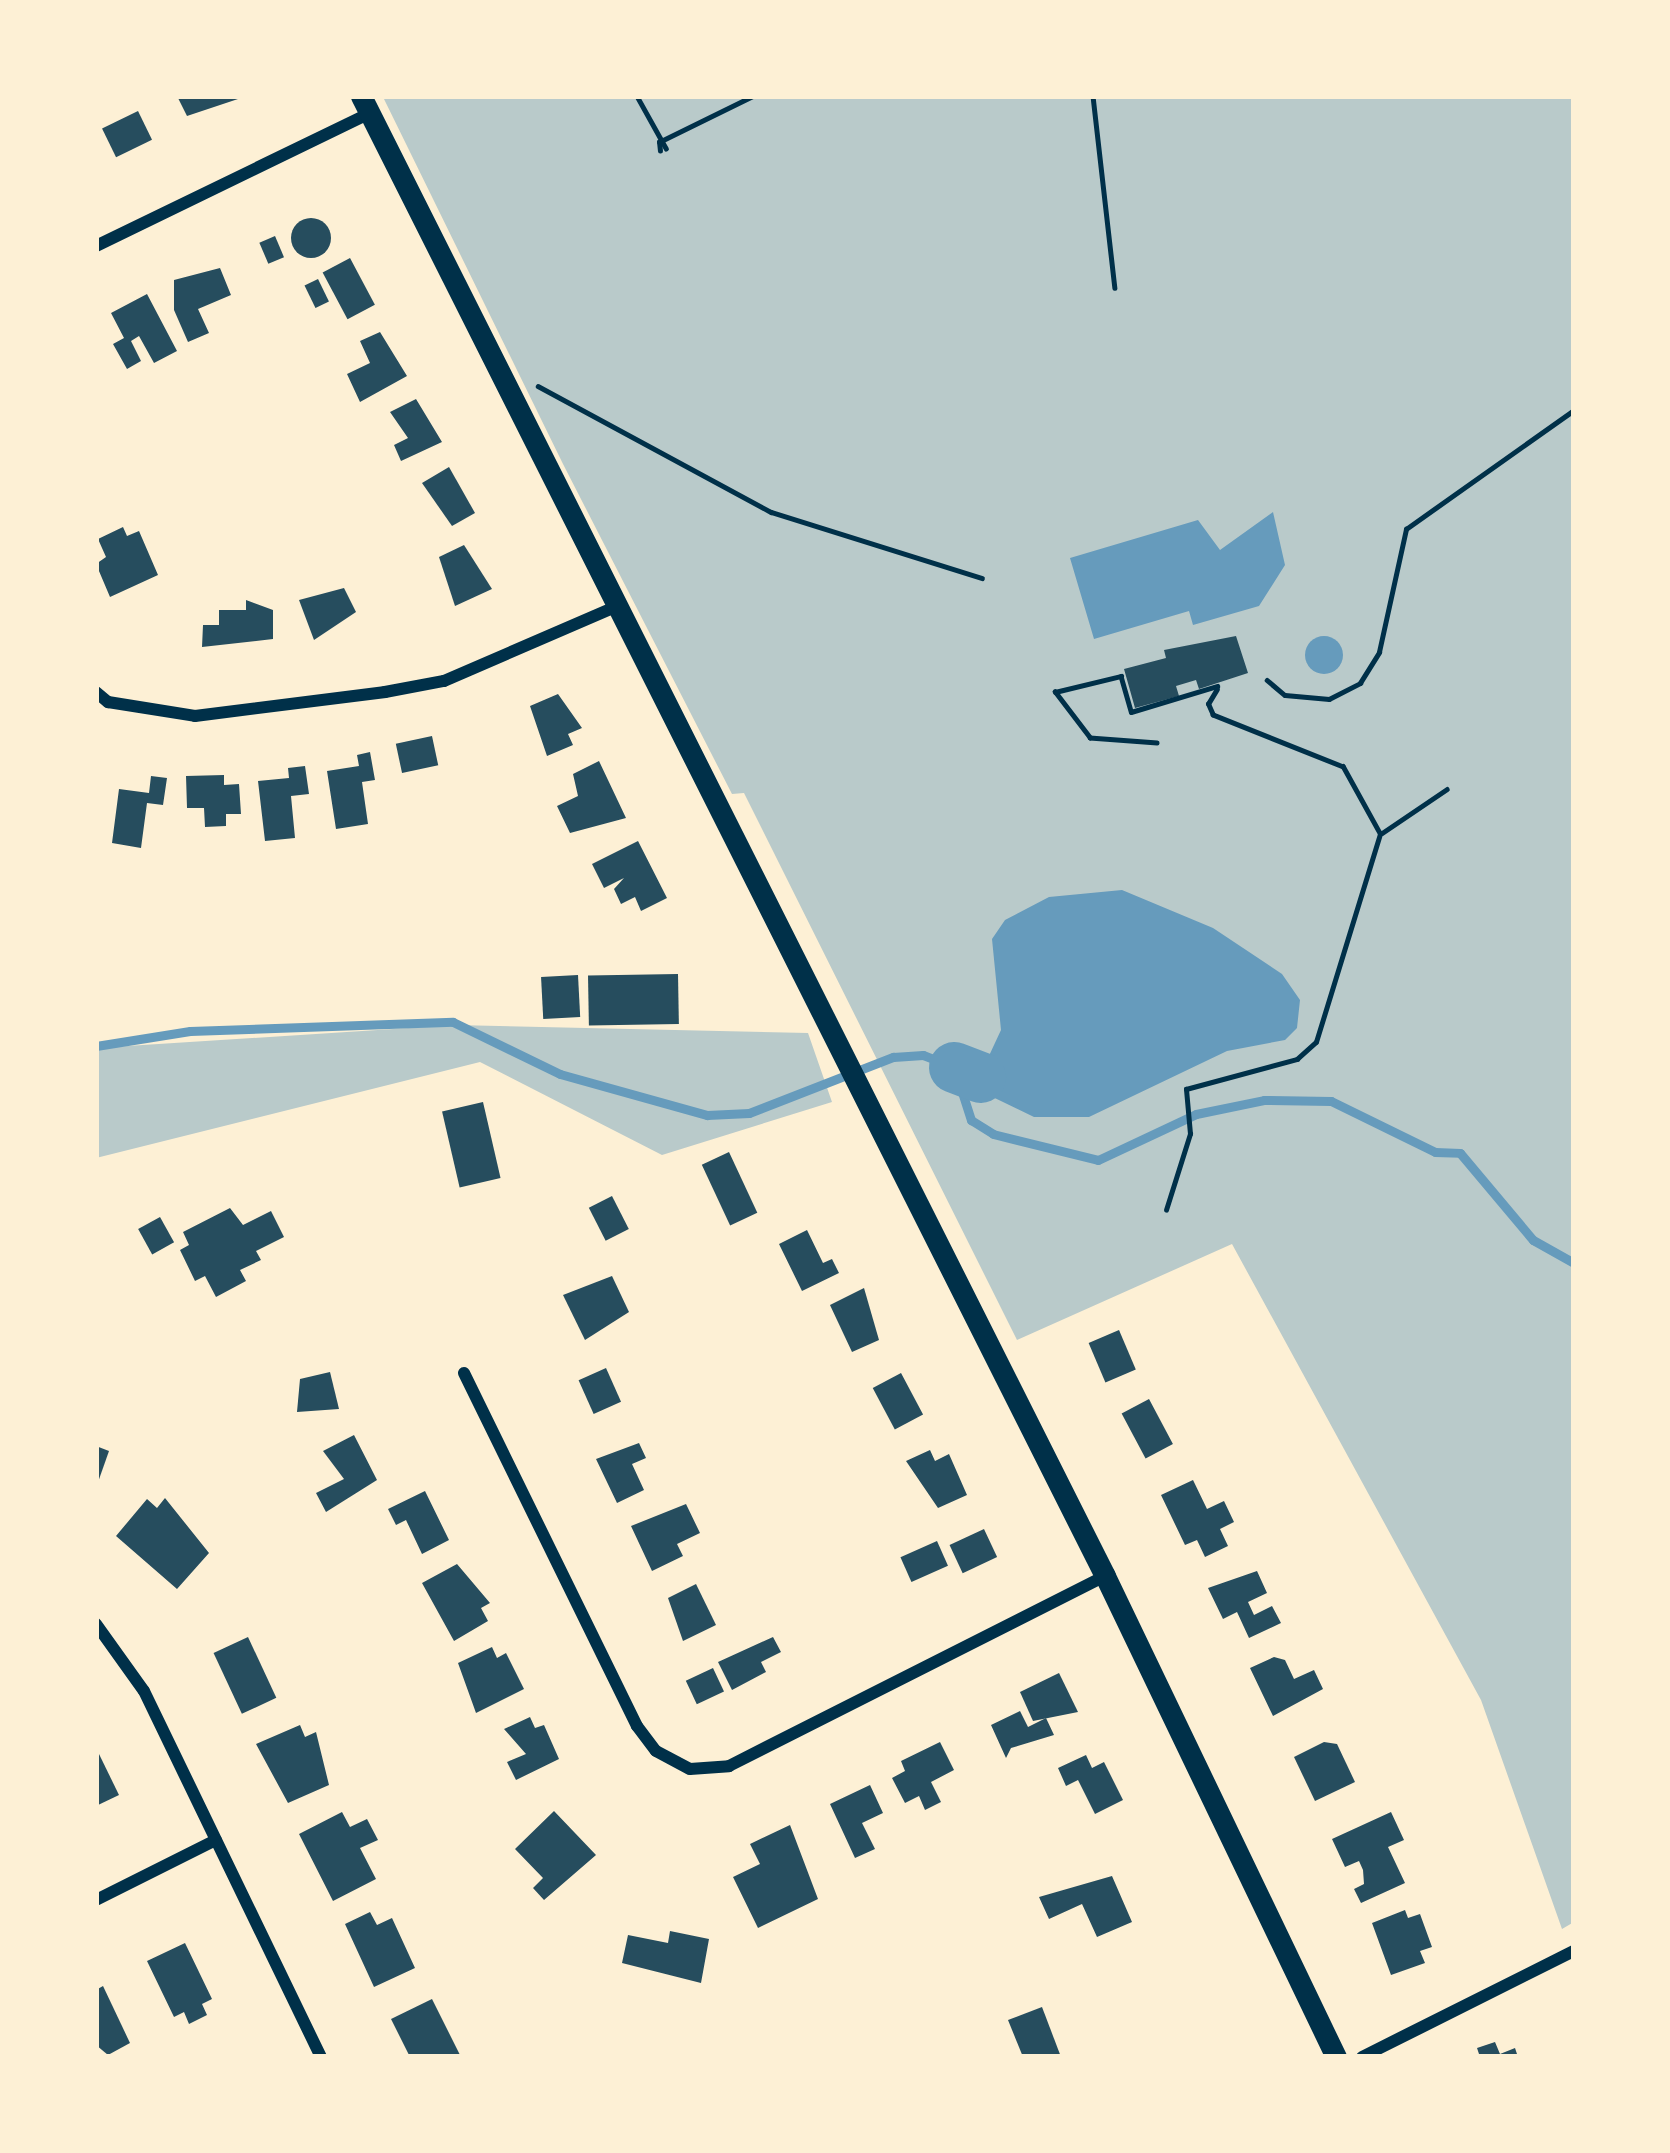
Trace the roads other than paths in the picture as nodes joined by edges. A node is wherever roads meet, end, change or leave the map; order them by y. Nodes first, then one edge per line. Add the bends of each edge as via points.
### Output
1 (365, 105) edge
2 (96, 246) edge
3 (617, 606) junction
4 (96, 692) edge
5 (464, 1373) dead end
6 (1105, 1576) junction
7 (96, 1624) edge
8 (216, 1840) junction
9 (96, 1900) edge
10 (1574, 1951) edge
11 (321, 2057) edge
12 (1336, 2057) edge
13 (1362, 2057) edge

1 - 2 street
1 - 3 street
3 - 4 street via 444,680 386,692 195,716 108,702
3 - 6 street
5 - 6 street via 637,1726 656,1750 690,1769 729,1766
6 - 12 street
7 - 8 street via 144,1691
8 - 9 street
8 - 11 street
10 - 13 street

